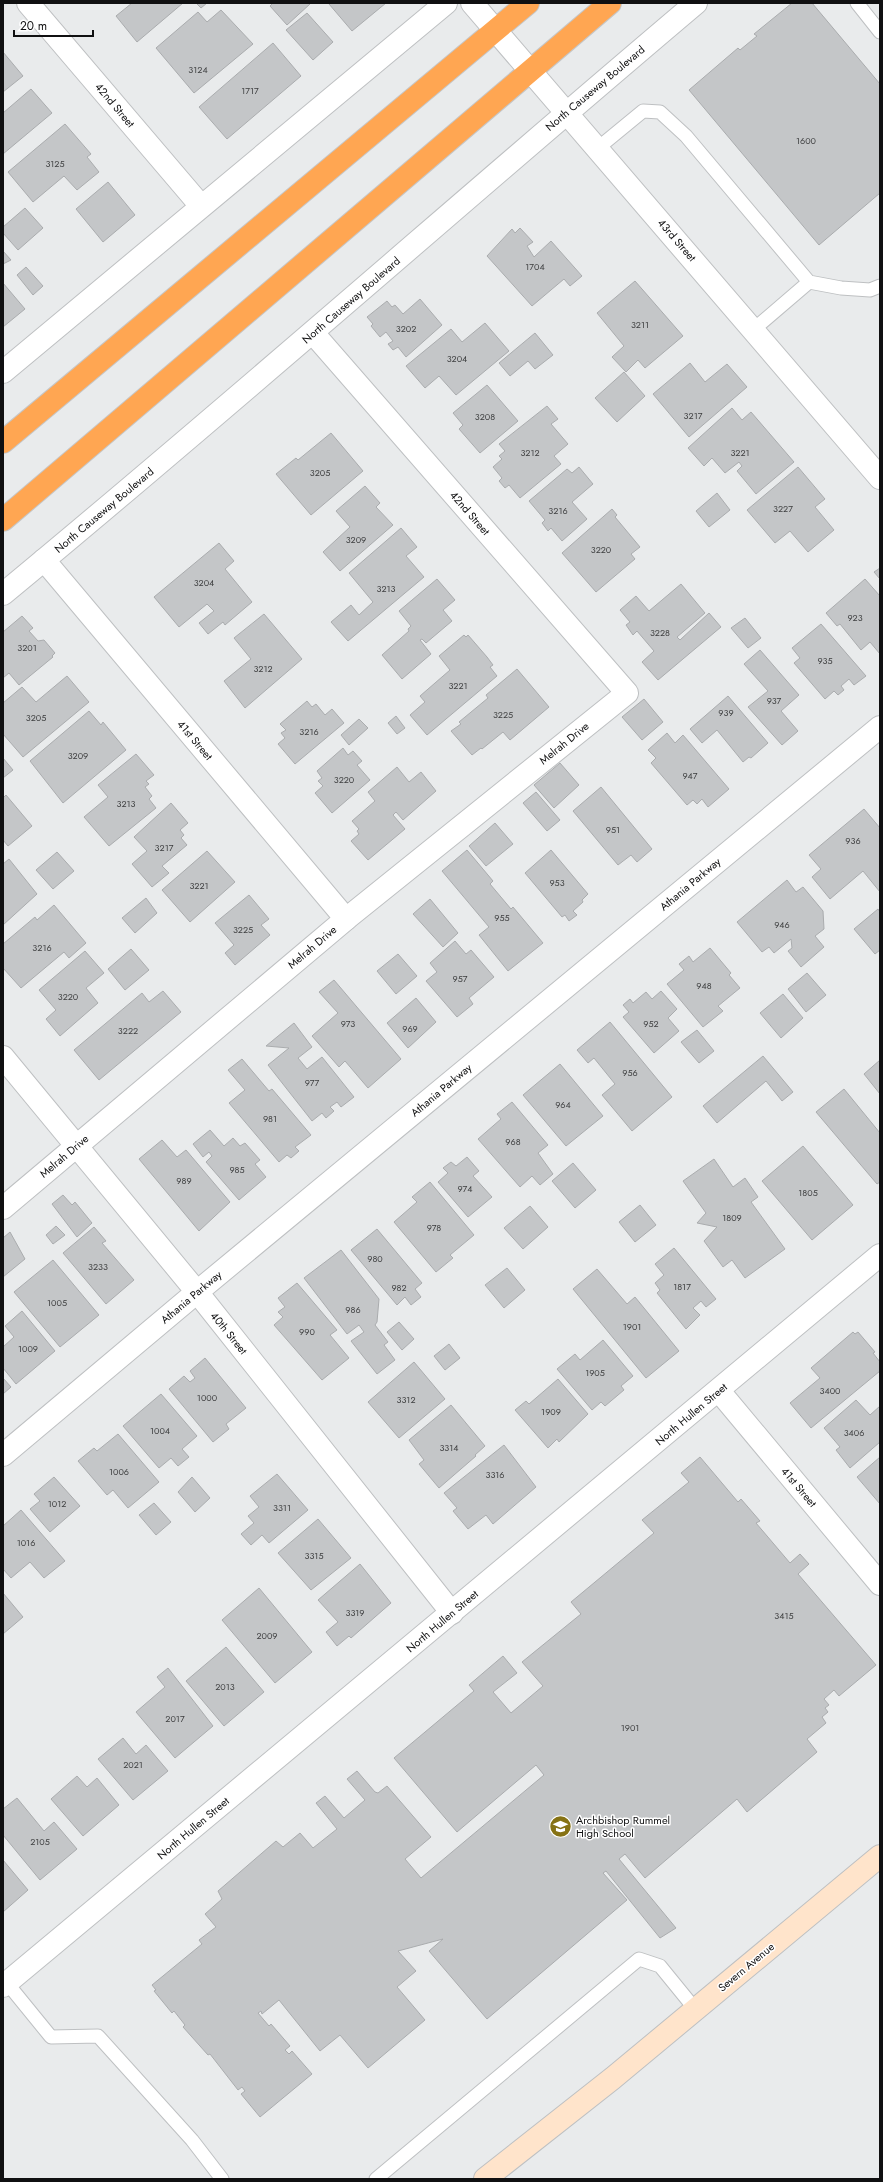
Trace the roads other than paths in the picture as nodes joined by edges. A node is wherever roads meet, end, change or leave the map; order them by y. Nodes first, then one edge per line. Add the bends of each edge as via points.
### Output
1 (28, 3) edge
2 (446, 3) edge
3 (472, 3) edge
4 (528, 3) edge
5 (610, 3) edge
6 (696, 3) edge
7 (857, 3) edge
8 (496, 30) junction
9 (880, 32) edge
10 (531, 70) junction
11 (567, 112) junction
12 (598, 148) junction
13 (201, 206) junction
14 (809, 282) junction
15 (880, 286) edge
16 (753, 330) junction
17 (313, 333) junction
18 (3, 372) edge
19 (3, 442) edge
20 (880, 478) edge
21 (3, 520) edge
22 (44, 560) junction
23 (3, 594) edge
24 (627, 693) joint
25 (880, 727) edge
26 (346, 919) junction
27 (3, 1057) edge
28 (76, 1146) junction
29 (3, 1208) edge
30 (880, 1255) edge
31 (197, 1292) junction
32 (719, 1390) junction
33 (3, 1455) edge
34 (880, 1584) edge
35 (452, 1613) junction
36 (880, 1856) edge
37 (5, 1984) edge
38 (696, 2009) junction
39 (613, 2078) junction
40 (222, 2179) edge
41 (376, 2179) edge
42 (485, 2179) edge
43 (498, 2179) edge

1 - 13 street, 42nd Street
2 - 13 street
3 - 8 street, 43rd Street
4 - 8 highway
5 - 10 highway
6 - 11 street, North Causeway Boulevard
7 - 9 lane
8 - 10 street, 43rd Street
8 - 19 highway
10 - 11 street, 43rd Street
10 - 21 highway
11 - 12 street, 43rd Street
11 - 17 street, North Causeway Boulevard
12 - 14 lane via 643,111 660,112 686,136
12 - 16 street, 43rd Street
13 - 18 street
14 - 15 lane via 870,290
14 - 16 lane
16 - 20 street, 43rd Street
17 - 22 street, North Causeway Boulevard
17 - 24 street, 42nd Street
22 - 23 street, North Causeway Boulevard
22 - 26 street, 41st Street
24 - 26 street, Melrah Drive
25 - 31 street, Athania Parkway
26 - 28 street, Melrah Drive
27 - 28 street, 40th Street
28 - 29 street, Melrah Drive
28 - 31 street, 40th Street
30 - 32 street, North Hullen Street
31 - 33 street, Athania Parkway
31 - 35 street, 40th Street
32 - 34 street, 41st Street
32 - 35 street, North Hullen Street
35 - 37 street, North Hullen Street
36 - 38 street, Severn Avenue
37 - 40 lane via 51,2037 98,2036 192,2140
38 - 39 street, Severn Avenue
38 - 41 lane via 660,1966 639,1959
39 - 42 street, Severn Avenue
39 - 43 street, Severn Avenue

